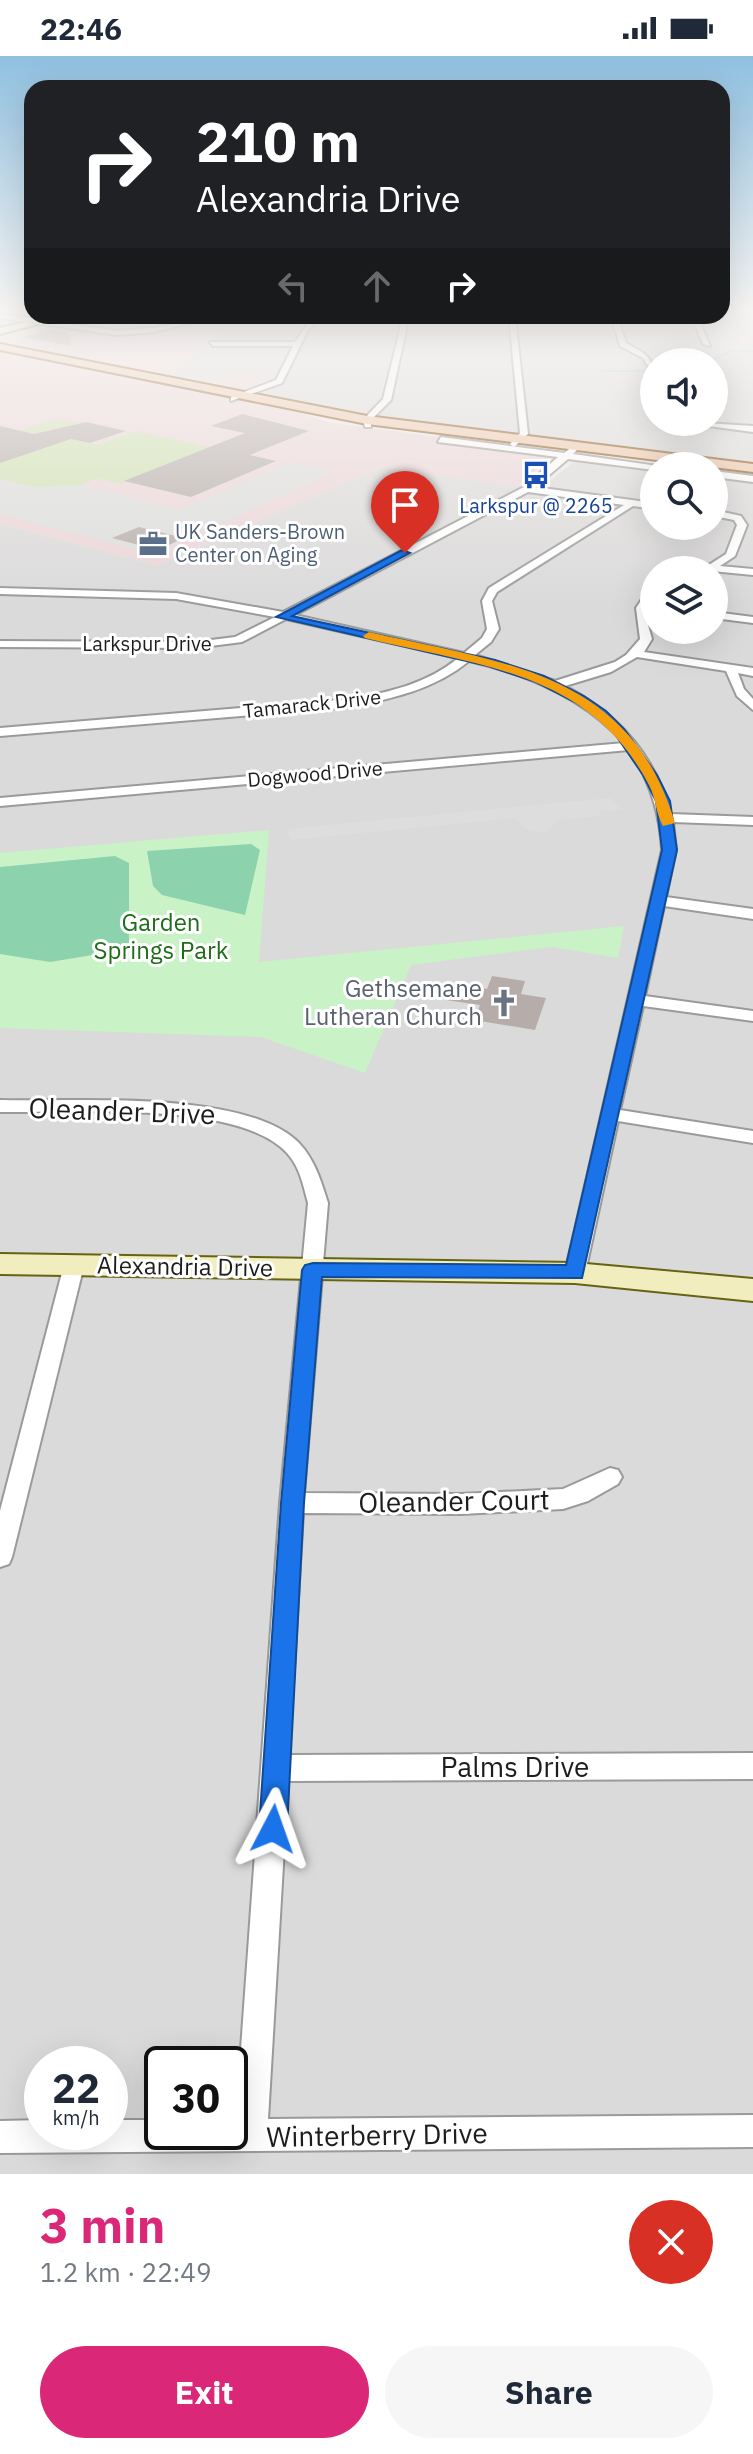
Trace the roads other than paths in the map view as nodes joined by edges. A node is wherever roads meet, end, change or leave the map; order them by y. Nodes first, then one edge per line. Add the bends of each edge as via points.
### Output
1 (300, 409) edge
2 (379, 409) edge
3 (521, 409) edge
4 (367, 422) junction
5 (728, 426) edge
6 (753, 429) edge
7 (441, 440) dead end
8 (517, 442) junction
9 (606, 447) dead end
10 (572, 451) junction
11 (640, 460) edge
12 (640, 464) edge
13 (728, 471) edge
14 (753, 471) edge
15 (527, 489) junction
16 (631, 503) junction
17 (640, 504) edge
18 (728, 516) edge
19 (728, 557) edge
20 (728, 570) edge
21 (753, 572) edge
22 (0, 591) edge
23 (640, 607) edge
24 (281, 617) junction
25 (728, 617) edge
26 (640, 619) edge
27 (753, 620) edge
28 (0, 644) edge
29 (643, 644) edge
30 (637, 654) junction
31 (468, 657) junction
32 (731, 669) junction
33 (753, 672) edge
34 (555, 685) junction
35 (116, 705) dead end
36 (753, 706) edge
37 (119, 722) junction
38 (0, 732) edge
39 (630, 746) junction
40 (0, 802) edge
41 (667, 818) junction
42 (753, 821) edge
43 (660, 901) junction
44 (753, 914) edge
45 (638, 1000) junction
46 (753, 1016) edge
47 (0, 1106) edge
48 (612, 1114) junction
49 (753, 1137) edge
50 (0, 1264) edge
51 (74, 1265) junction
52 (313, 1270) junction
53 (575, 1273) junction
54 (753, 1290) edge
55 (610, 1477) dead end
56 (292, 1503) junction
57 (0, 1557) edge
58 (753, 1766) edge
59 (277, 1768) junction
60 (753, 2131) edge
61 (0, 2137) edge
62 (251, 2137) junction

1 - 4 main road
2 - 4 street
3 - 8 street via 524,434
4 - 8 main road
5 - 6 street
7 - 10 street
8 - 10 main road
9 - 14 street
10 - 11 main road
10 - 12 street
10 - 14 main road
10 - 15 street, Larkspur Drive
13 - 14 main road
15 - 16 street
15 - 24 street, Larkspur Drive
16 - 17 street
16 - 31 street, Tamarack Drive via 493,590 487,601 493,629
18 - 19 street via 742,525
20 - 21 street
22 - 24 street via 175,596
23 - 26 street
24 - 28 street, Larkspur Drive via 238,640 210,645
24 - 31 street
25 - 27 street
29 - 30 street
30 - 32 street
30 - 34 street
31 - 34 street
31 - 37 street, Tamarack Drive via 432,682 374,699
32 - 33 street
32 - 36 street via 739,692
34 - 39 street via 602,714
35 - 37 street
37 - 38 street, Tamarack Drive
39 - 40 street, Dogwood Drive
39 - 41 street via 657,787
41 - 42 street
41 - 43 street via 669,850
43 - 44 street
43 - 45 street
45 - 46 street
45 - 48 street
47 - 52 street, Oleander Drive via 202,1111 267,1129 293,1149 315,1180
48 - 49 street
48 - 53 street
50 - 51 street, Alexandria Drive
51 - 52 street, Alexandria Drive
51 - 57 street
52 - 53 street, Alexandria Drive
52 - 56 street, Oleander Drive
53 - 54 street, Alexandria Drive
55 - 56 street, Oleander Court via 563,1499
56 - 59 street, Oleander Drive
58 - 59 street, Palms Drive
59 - 62 street, Oleander Drive
60 - 62 street, Winterberry Drive
61 - 62 street, Winterberry Drive

